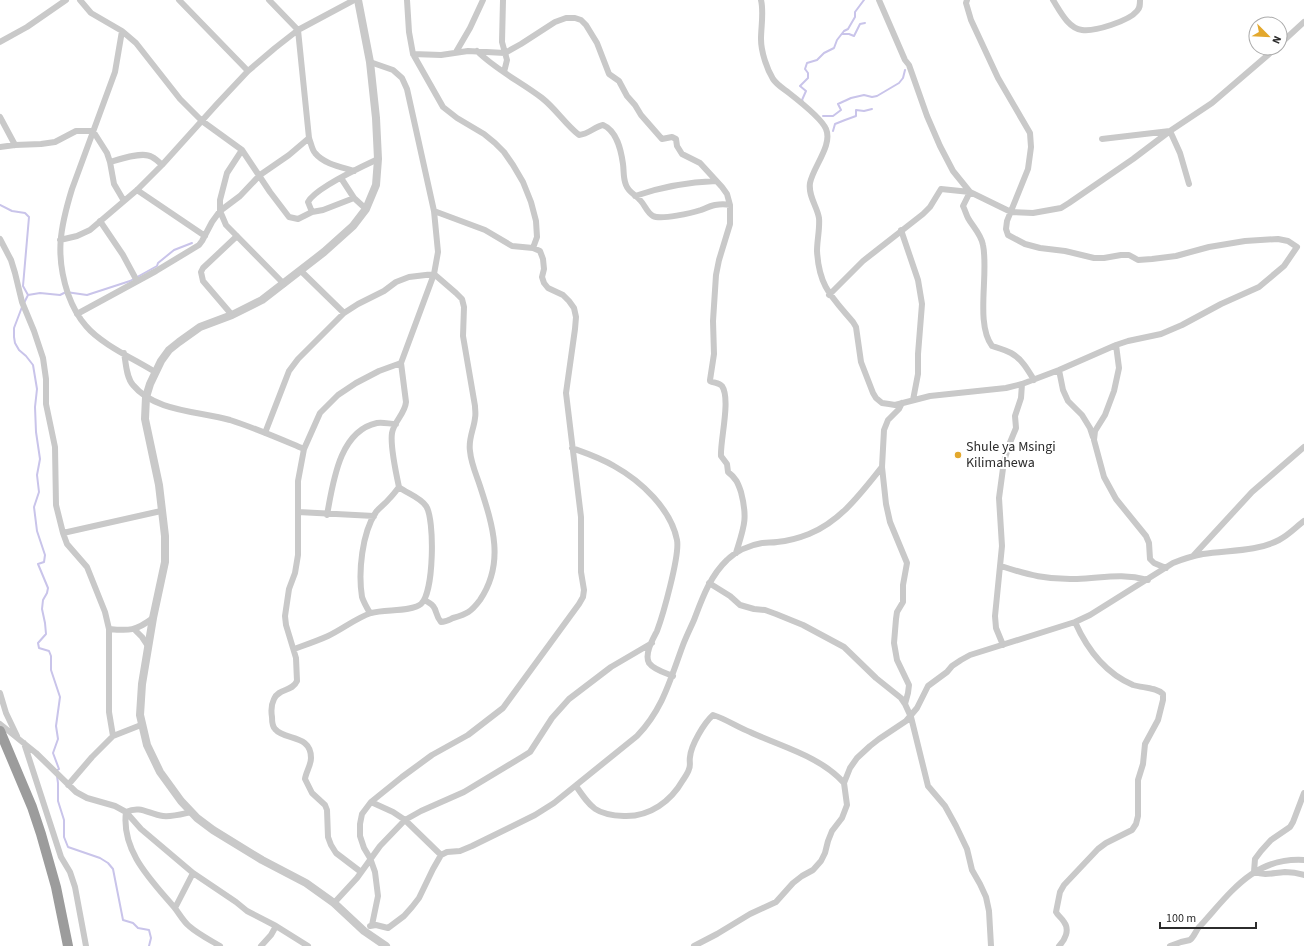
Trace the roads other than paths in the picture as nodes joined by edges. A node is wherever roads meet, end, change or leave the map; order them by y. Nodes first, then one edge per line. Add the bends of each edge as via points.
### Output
1 (66, 0) edge
2 (80, 0) edge
3 (179, 0) edge
4 (269, 0) edge
5 (354, 0) edge
6 (358, 0) edge
7 (407, 0) edge
8 (483, 0) edge
9 (503, 0) edge
10 (761, 0) edge
11 (879, 0) edge
12 (967, 0) edge
13 (1053, 0) edge
14 (1140, 0) edge
15 (1304, 22) edge
16 (298, 30) junction
17 (122, 31) junction
18 (1288, 37) edge
19 (0, 42) edge
20 (478, 51) junction
21 (456, 52) junction
22 (505, 53) junction
23 (413, 54) junction
24 (1267, 56) edge
25 (370, 62) junction
26 (248, 71) junction
27 (504, 72) junction
28 (0, 117) edge
29 (202, 121) junction
30 (93, 131) junction
31 (1170, 131) junction
32 (309, 138) junction
33 (1102, 139) dead end
34 (15, 145) junction
35 (0, 147) edge
36 (242, 150) junction
37 (378, 159) junction
38 (110, 162) junction
39 (162, 165) junction
40 (354, 171) junction
41 (260, 175) junction
42 (341, 178) junction
43 (716, 181) junction
44 (1189, 184) dead end
45 (137, 190) junction
46 (970, 192) junction
47 (635, 196) junction
48 (354, 198) junction
49 (124, 201) junction
50 (730, 205) junction
51 (366, 209) junction
52 (220, 211) junction
53 (434, 211) junction
54 (312, 212) junction
55 (1011, 212) junction
56 (100, 222) junction
57 (901, 230) junction
58 (205, 236) junction
59 (236, 236) junction
60 (0, 239) edge
61 (60, 240) junction
62 (534, 248) junction
63 (301, 271) junction
64 (434, 274) junction
65 (137, 282) junction
66 (284, 284) junction
67 (829, 295) junction
68 (344, 313) junction
69 (77, 314) junction
70 (232, 315) junction
71 (1116, 346) junction
72 (124, 353) junction
73 (401, 363) junction
74 (1059, 370) junction
75 (154, 372) junction
76 (1034, 380) junction
77 (1022, 384) junction
78 (146, 397) junction
79 (913, 400) junction
80 (902, 403) junction
81 (396, 424) junction
82 (265, 433) junction
83 (1094, 440) junction
84 (1304, 447) edge
85 (572, 448) junction
86 (304, 449) junction
87 (882, 467) junction
88 (398, 487) junction
89 (161, 511) junction
90 (298, 512) junction
91 (327, 514) junction
92 (374, 516) junction
93 (1304, 521) edge
94 (63, 533) junction
95 (736, 553) junction
96 (1193, 556) junction
97 (1001, 566) junction
98 (1166, 568) junction
99 (1148, 580) junction
100 (709, 584) junction
101 (424, 600) junction
102 (370, 613) junction
103 (153, 618) junction
104 (1075, 622) junction
105 (109, 629) junction
106 (135, 630) junction
107 (652, 643) junction
108 (1002, 644) junction
109 (148, 646) junction
110 (294, 649) junction
111 (673, 676) junction
112 (0, 693) edge
113 (905, 704) junction
114 (911, 717) junction
115 (0, 724) edge
116 (141, 724) junction
117 (0, 731) edge
118 (113, 736) junction
119 (18, 738) junction
120 (24, 743) junction
121 (844, 783) junction
122 (68, 785) junction
123 (576, 786) junction
124 (1304, 794) edge
125 (371, 802) junction
126 (126, 812) junction
127 (191, 812) junction
128 (404, 820) junction
129 (441, 855) junction
130 (370, 858) junction
131 (1304, 860) edge
132 (361, 872) junction
133 (1254, 872) junction
134 (193, 873) junction
135 (1304, 875) edge
136 (334, 903) junction
137 (175, 908) junction
138 (372, 925) junction
139 (276, 926) junction
140 (364, 931) junction
141 (68, 946) edge
142 (86, 946) edge
143 (220, 946) edge
144 (261, 946) edge
145 (308, 946) edge
146 (386, 946) edge
147 (694, 946) edge
148 (992, 946) edge
149 (1059, 946) edge
150 (1170, 946) edge

1 - 19 street
2 - 17 street via 91,12
3 - 26 street
4 - 16 street
5 - 16 street
6 - 25 street
7 - 23 street
8 - 21 street
9 - 22 street via 502,42
10 - 67 street via 760,41 770,74 822,122 828,136 812,175 810,193 818,211 819,268
11 - 46 street via 909,65 940,146 953,171
12 - 55 street via 971,20 998,78 1030,133 1028,169
13 - 14 street via 1069,24 1082,30 1097,29 1129,17 1140,6
15 - 18 street
16 - 26 street
16 - 32 street
17 - 29 street via 136,43 180,99
17 - 30 street via 115,72
20 - 21 street
20 - 22 street
20 - 27 street via 493,66
21 - 23 street via 441,55
22 - 27 street via 507,60
22 - 43 street via 555,22 570,18 581,20 591,31 609,74 619,81 651,128 662,139 676,139 682,154 700,163
23 - 62 street via 443,107 484,134 504,152 513,165 523,182 536,221 537,237
24 - 31 street via 1212,103
25 - 37 street
25 - 53 street via 393,70 402,78 407,89
26 - 29 street
27 - 47 street via 542,99 579,135 588,133 598,126 609,128 614,133 621,154 626,186
28 - 34 street
29 - 36 street
29 - 39 street
30 - 34 street via 76,130 59,140
30 - 38 street via 103,145
30 - 61 street via 66,209
31 - 33 street
31 - 44 street
31 - 55 street via 1061,208 1033,213
32 - 40 street via 314,153 321,159
32 - 41 street
34 - 35 street
36 - 41 street
36 - 52 street via 228,173 220,200
37 - 40 street
37 - 51 street via 376,185
38 - 39 street via 148,155
38 - 49 street via 114,184
39 - 45 street
40 - 42 street
41 - 52 street via 240,196
41 - 54 street via 289,217 298,219
42 - 48 street
42 - 54 street via 310,199 308,202
43 - 47 street via 672,185
43 - 50 street via 727,194
45 - 49 street
45 - 58 street
46 - 55 street
46 - 57 street via 941,189 930,207
46 - 76 street via 963,206 983,244 985,332 992,346 1016,356
47 - 50 street via 649,213 662,218 699,211 714,205
48 - 51 street
48 - 54 street
49 - 56 street
50 - 95 street via 730,224 716,275 714,354 710,381 723,388 725,420 721,456 728,466 728,472 739,483 745,506 744,526
51 - 63 street via 353,226
52 - 58 street
52 - 59 street via 226,225
53 - 62 street via 485,230 512,246
53 - 64 street via 438,252
55 - 71 street via 1006,229 1008,235 1015,240 1040,248 1094,258 1129,255 1138,260 1152,260 1245,240 1278,238 1297,247 1284,266 1259,287 1161,334
56 - 61 street via 77,236
56 - 65 street via 123,255
57 - 67 street via 863,261
57 - 79 street via 918,280 922,304 918,374
58 - 65 street via 191,251
59 - 66 street
59 - 70 street via 201,272 204,280
60 - 94 street via 11,260 22,302 43,358 46,404 54,447 56,505
61 - 69 street via 63,279
62 - 85 street via 540,251 543,259 544,283 569,301 576,317 566,394
63 - 66 street
63 - 68 street
64 - 68 street via 409,277 396,282
64 - 73 street
64 - 101 street via 456,292 464,307 463,336 476,417 469,449 492,531 496,558 490,582 469,613 441,622 434,606
65 - 69 street
66 - 70 street via 262,300
67 - 80 street via 856,327 861,362 876,398 882,403
68 - 82 street via 289,370
69 - 72 street via 86,327
70 - 75 street via 200,327 179,342 169,350
71 - 74 street
71 - 83 street via 1119,368 1114,391 1105,415 1095,431
72 - 75 street
72 - 78 street via 131,382
73 - 81 street via 406,408
73 - 86 street via 356,383 338,395 320,413
74 - 76 street
74 - 83 street via 1068,401 1087,422
75 - 78 street
76 - 77 street
77 - 79 street
77 - 97 street via 1021,398 1015,416 1016,428 1001,477
78 - 82 street via 158,403 212,415
78 - 89 street via 146,419 159,485
79 - 80 street
80 - 87 street via 888,420 884,430
81 - 88 street via 392,433 392,444
81 - 91 street via 378,423 362,430 351,440 335,475
82 - 86 street
83 - 98 street via 1109,488 1146,536 1150,559
84 - 96 street via 1252,492
85 - 107 street via 613,465 632,478 661,507 675,530 678,542 675,564
85 - 125 street via 581,517 581,572 584,590 579,604 499,712 468,735 432,755
86 - 90 street via 298,481
87 - 95 street via 853,503 826,525 796,538 761,543
87 - 113 street via 890,522 907,563 903,580 903,602 897,612 894,643 897,660 909,685
88 - 92 street
88 - 101 street via 426,506 431,526 431,566
89 - 94 street
89 - 103 street via 164,562
90 - 91 street
90 - 110 street via 298,555 284,616
91 - 92 street
92 - 102 street via 362,550 361,568 362,597
93 - 96 street via 1279,540 1267,545
94 - 105 street via 67,544 87,567
95 - 100 street via 723,564
96 - 98 street
97 - 99 street via 1040,577 1077,579 1117,575
97 - 108 street via 995,616
98 - 99 street
99 - 104 street
100 - 111 street
100 - 113 street via 740,605 776,614 844,647
101 - 102 street via 412,608
102 - 110 street via 328,636
103 - 106 street
103 - 109 street
104 - 108 street
104 - 149 street via 1086,643 1103,665 1124,680 1159,691 1163,694 1163,700 1158,720 1145,744 1138,780 1136,824 1132,830 1098,849 1061,888 1056,912 1066,923 1066,937
105 - 106 street
105 - 118 street via 109,712
106 - 109 street
107 - 111 street via 648,654 650,663 653,667
107 - 128 street via 611,667 570,698 552,718 530,752 522,758 464,792
108 - 114 street via 970,655 952,666 928,686
109 - 116 street via 142,684
110 - 132 street via 297,681 292,688 280,691 275,697 271,708 273,726 280,733 300,739 309,750 311,757 305,779 312,793 327,810 328,837 331,845 336,853
111 - 123 street via 648,725
112 - 119 street
113 - 114 street
114 - 121 street via 857,758
114 - 148 street via 928,786 945,806 956,826 967,849 972,870 986,897
115 - 119 street
116 - 118 street
116 - 127 street via 147,745 160,772
117 - 141 highway via 41,834 56,887
118 - 122 street
119 - 120 street
120 - 122 street
120 - 142 street via 61,857 75,887
121 - 123 street via 838,775 810,757 713,715 692,748 689,770 682,783 674,794 652,811 626,817 602,813 586,801
121 - 147 street via 847,805 842,818 832,831 823,857 813,870 793,883 776,902
122 - 126 street via 86,798 115,806
123 - 129 street via 535,815 460,851
124 - 133 street via 1290,827 1277,834 1261,851 1255,860
125 - 128 street
125 - 130 street via 362,814 360,824 360,836
126 - 127 street via 138,808 163,816
126 - 134 street via 141,829
126 - 137 street via 126,834 140,867
127 - 136 street via 213,830 306,883
128 - 129 street
128 - 130 street
129 - 138 street via 419,898 404,916 388,928
130 - 132 street
130 - 138 street via 375,872 378,896
131 - 133 street via 1264,866
132 - 136 street
133 - 135 street via 1267,875 1286,872
133 - 150 street via 1200,925 1190,940
134 - 137 street
134 - 139 street via 247,911
136 - 140 street
137 - 143 street via 189,926
138 - 140 street
139 - 144 street
139 - 145 street
140 - 146 street

